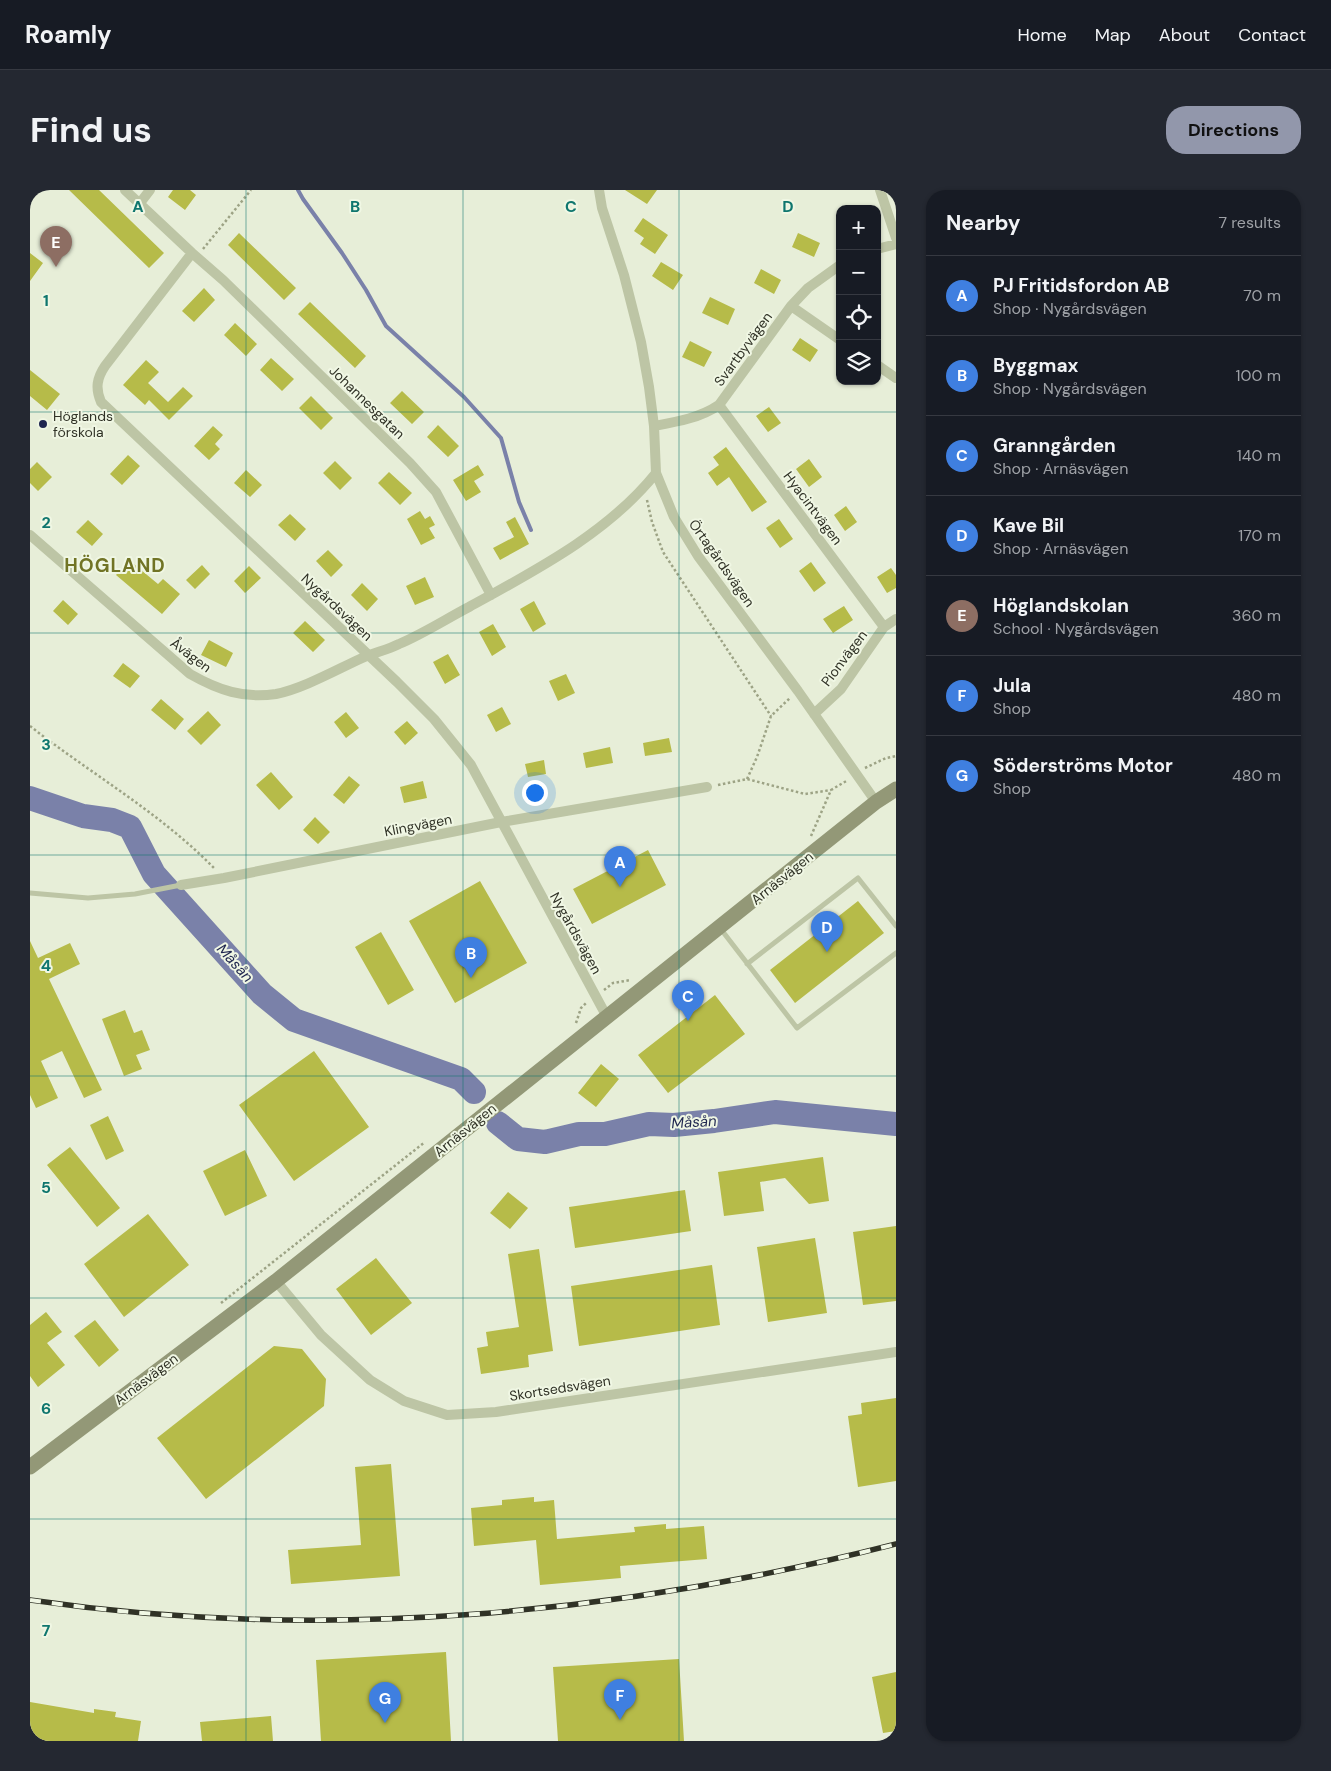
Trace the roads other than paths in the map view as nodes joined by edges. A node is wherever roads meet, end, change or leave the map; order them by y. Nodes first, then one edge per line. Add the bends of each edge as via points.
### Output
1 (125, 190) edge
2 (150, 190) edge
3 (599, 190) edge
4 (880, 190) edge
5 (140, 203) junction
6 (896, 238) edge
7 (896, 244) edge
8 (881, 248) edge
9 (194, 255) junction
10 (836, 268) edge
11 (791, 306) junction
12 (836, 337) edge
13 (881, 368) edge
14 (896, 378) edge
15 (719, 405) junction
16 (654, 426) junction
17 (656, 473) junction
18 (30, 535) edge
19 (492, 595) junction
20 (896, 619) edge
21 (884, 628) junction
22 (368, 656) junction
23 (814, 714) junction
24 (707, 787) road end
25 (896, 788) edge
26 (876, 802) junction
27 (501, 822) junction
28 (182, 885) joint
29 (30, 893) edge
30 (896, 926) edge
31 (720, 928) junction
32 (896, 953) edge
33 (747, 964) junction
34 (607, 1017) junction
35 (276, 1281) junction
36 (896, 1352) edge
37 (30, 1467) edge

1 - 5 street, Johannesgatan
2 - 5 street
3 - 16 street, Örtagårdsvägen via 641,342
4 - 6 street
5 - 9 street, Johannesgatan
7 - 8 street
9 - 19 street, Johannesgatan via 410,463 436,492
9 - 22 street, Nygårdsvägen via 98,376 101,402
10 - 11 street, Svartbyvägen via 808,288
11 - 12 street
11 - 15 street, Svartbyvägen
13 - 14 street
15 - 16 street, Svartbyvägen via 694,417
15 - 21 street, Hyacintvägen
16 - 17 street, Örtagårdsvägen
17 - 19 street via 593,533
17 - 23 street, Örtagårdsvägen via 674,517 698,556
18 - 22 street, Åvägen via 183,668 209,685 248,695 276,694
19 - 22 street via 400,644
20 - 21 street, Pionvägen
21 - 23 street, Pionvägen via 841,688
22 - 27 street, Nygårdsvägen via 434,718 471,765
23 - 26 street, Örtagårdsvägen
24 - 27 street, Klingvägen
25 - 26 street, Arnäsvägen
26 - 31 street, Arnäsvägen
27 - 28 street, Klingvägen
27 - 34 street, Nygårdsvägen
28 - 29 lane, Klingvägen via 88,898
30 - 33 lane via 858,878
31 - 33 lane
31 - 34 street, Arnäsvägen
32 - 33 lane via 797,1028
34 - 35 street, Arnäsvägen
35 - 36 street, Skortsedsvägen via 321,1335 370,1380 404,1401 447,1415 496,1412
35 - 37 street, Arnäsvägen

